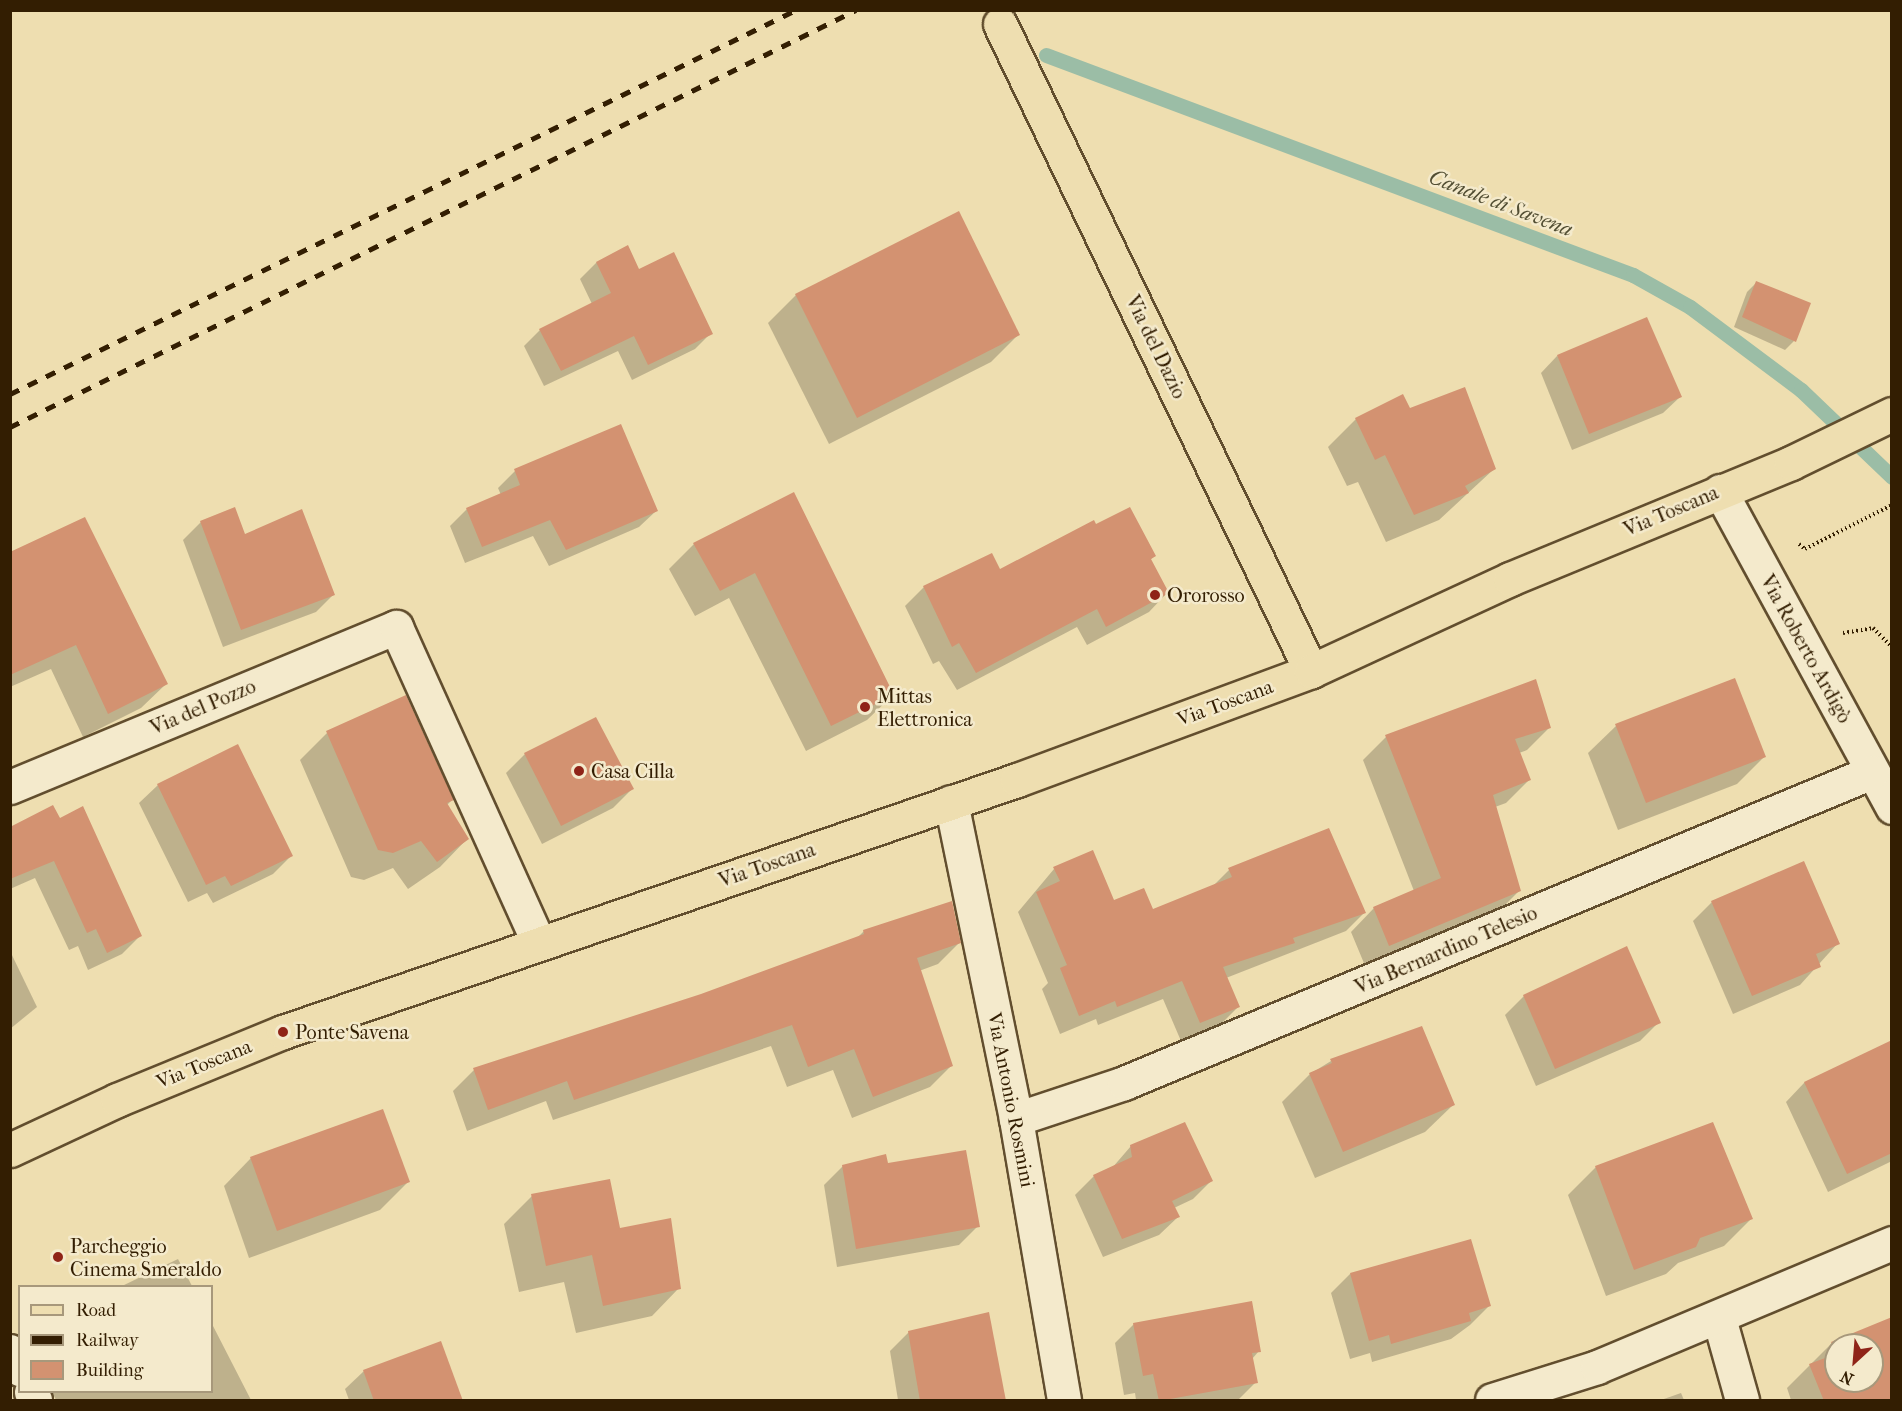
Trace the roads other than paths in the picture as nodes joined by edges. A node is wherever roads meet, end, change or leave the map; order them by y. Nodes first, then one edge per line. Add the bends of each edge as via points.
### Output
1 (1000, 24) dead end
2 (1892, 414) edge
3 (1720, 491) junction
4 (1311, 671) junction
5 (1872, 772) junction
6 (10, 787) edge
7 (951, 802) junction
8 (1892, 807) edge
9 (539, 944) junction
10 (1016, 1119) junction
11 (10, 1150) edge
12 (1892, 1243) edge
13 (1719, 1318) junction
14 (10, 1351) edge
15 (18, 1365) edge
16 (1064, 1401) edge
17 (1492, 1401) edge
18 (1742, 1401) edge

1 - 4 main road, Via del Dazio
2 - 3 main road, Via Toscana via 1791,463
3 - 4 main road, Via Toscana via 1510,579
3 - 5 street, Via Roberto Ardigò
4 - 7 main road, Via Toscana
5 - 8 street, Via Roberto Ardigò
5 - 10 street, Via Bernardino Telesio via 1124,1083
6 - 9 street, Via del Pozzo via 396,627
7 - 9 main road, Via Toscana
7 - 10 street, Via Antonio Rosmini
9 - 11 main road, Via Toscana via 283,1032 117,1100
10 - 16 street, Via Antonio Rosmini
12 - 13 street
13 - 17 street via 1598,1367
13 - 18 street
14 - 15 street

